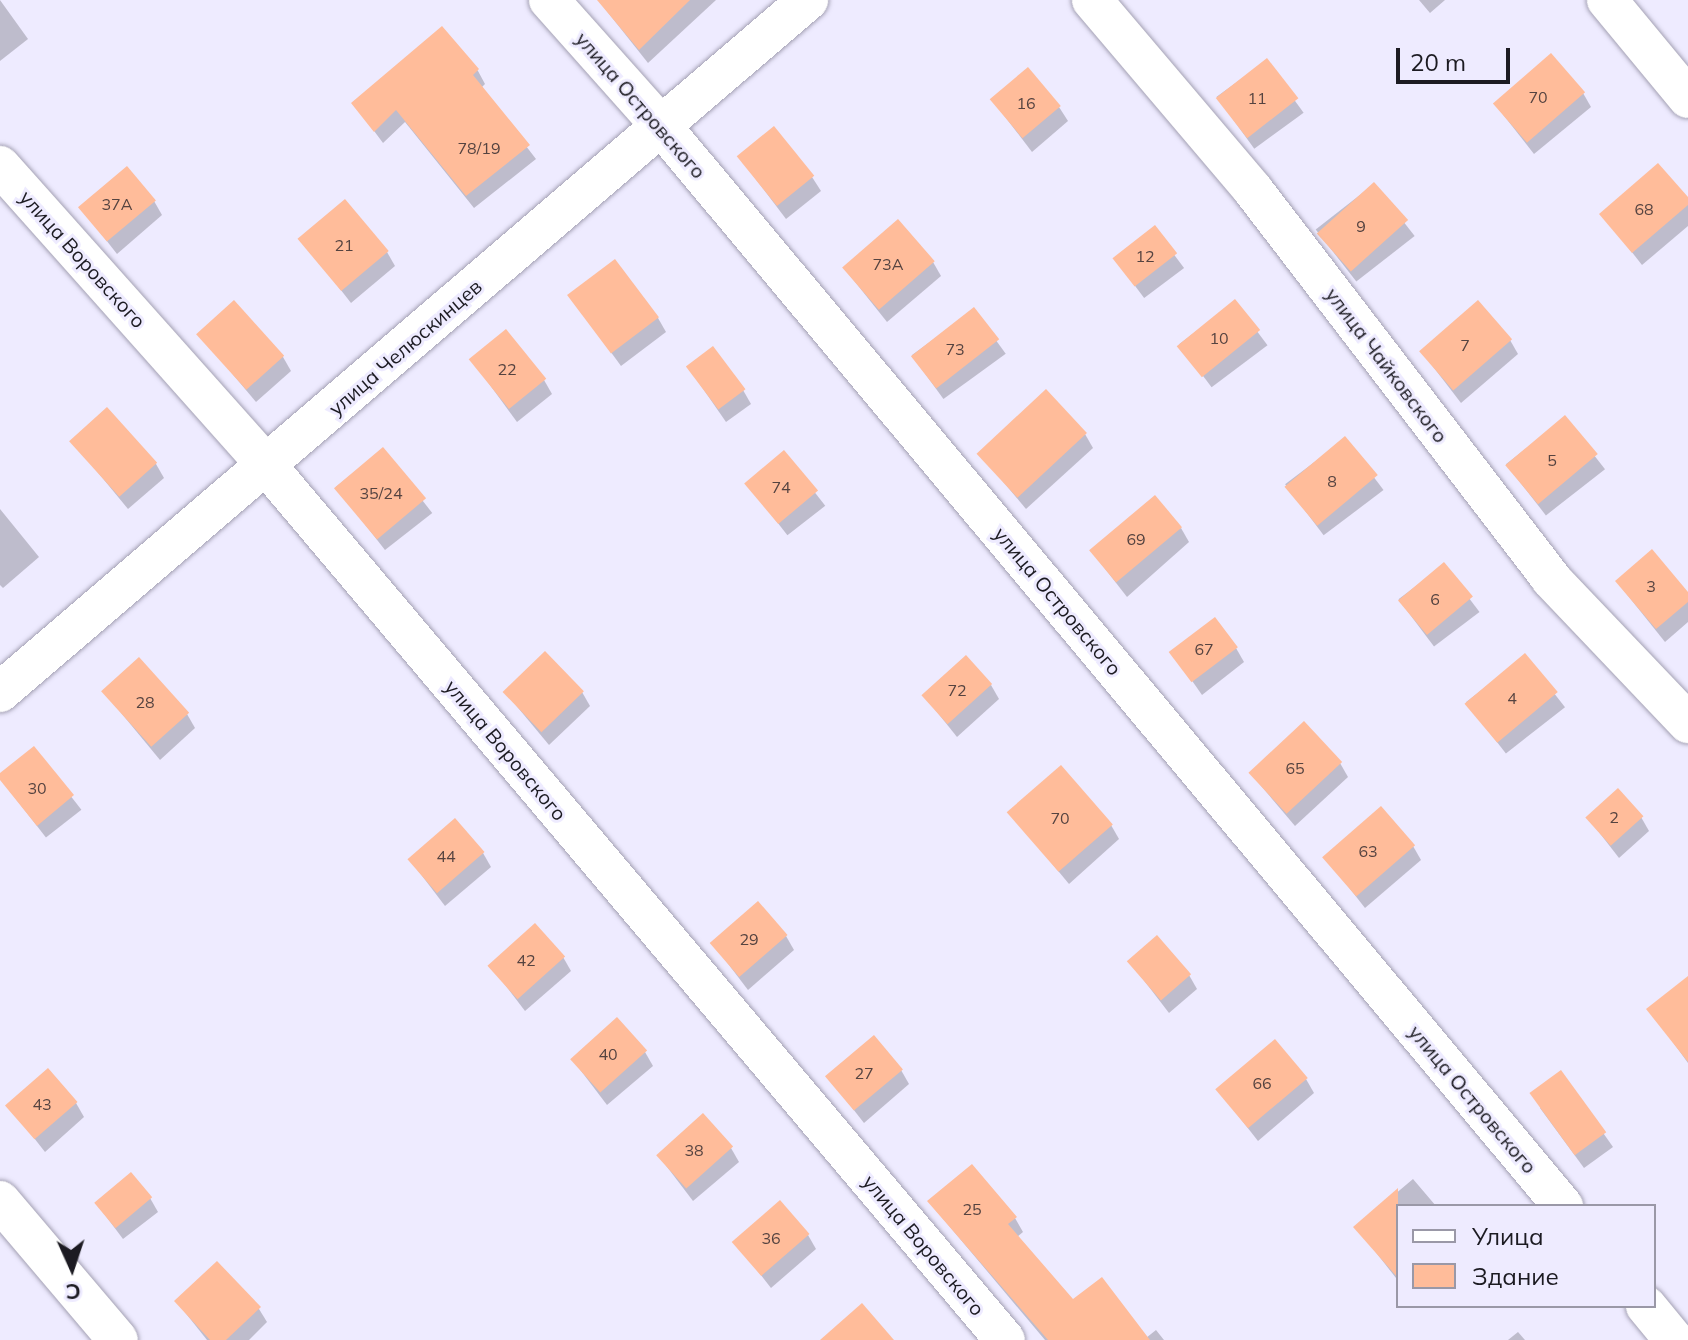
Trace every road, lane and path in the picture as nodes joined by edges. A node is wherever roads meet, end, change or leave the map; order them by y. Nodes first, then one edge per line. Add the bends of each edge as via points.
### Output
1 (549, 0) edge
2 (808, 0) edge
3 (1092, 0) edge
4 (1607, 0) edge
5 (1688, 98) edge
6 (662, 127) junction
7 (0, 166) edge
8 (266, 465) junction
9 (0, 692) edge
10 (1688, 723) edge
11 (0, 1201) edge
12 (1561, 1204) edge
13 (1648, 1308) edge
14 (118, 1340) edge
15 (1005, 1340) edge
16 (1674, 1340) edge

1 - 6 street, улица Островского
2 - 6 street, улица Челюскинцев
3 - 10 street, улица Чайковского via 1253,190 1551,579
4 - 5 street
6 - 8 street, улица Челюскинцев
6 - 12 street, улица Островского
7 - 8 street, улица Воровского
8 - 9 street, улица Челюскинцев
8 - 15 street, улица Воровского
11 - 14 street
13 - 16 street

